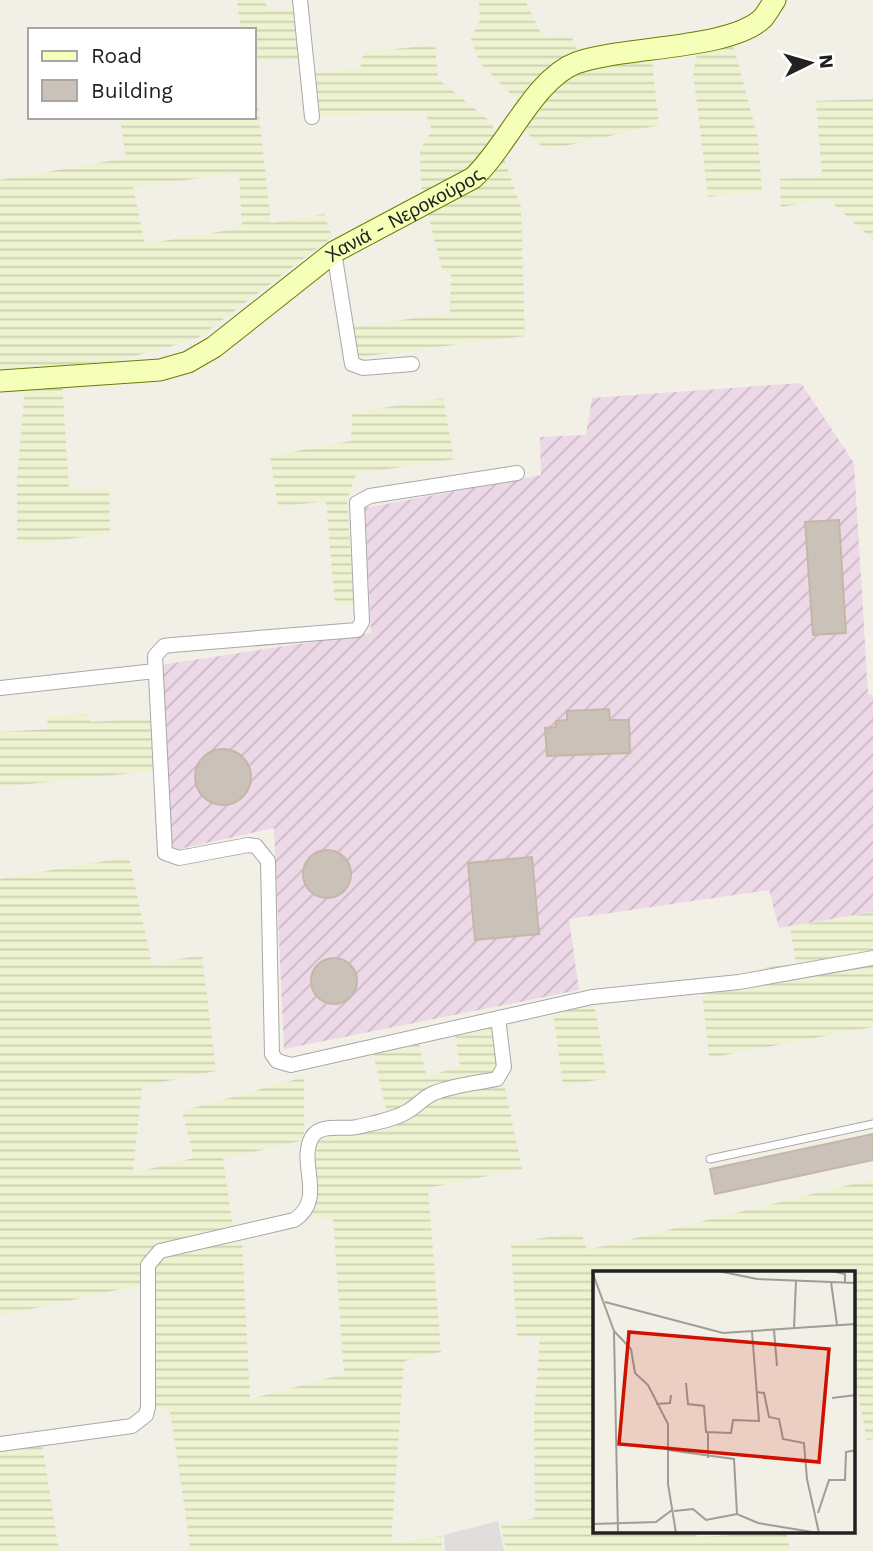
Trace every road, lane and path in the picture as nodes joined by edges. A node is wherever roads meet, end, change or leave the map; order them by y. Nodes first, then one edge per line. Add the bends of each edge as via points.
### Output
1 (300, 0) edge
2 (775, 0) edge
3 (312, 117) dead end
4 (334, 252) junction
5 (412, 364) dead end
6 (0, 381) edge
7 (517, 473) dead end
8 (155, 671) junction
9 (0, 688) edge
10 (873, 958) edge
11 (498, 1018) junction
12 (873, 1124) edge
13 (710, 1159) dead end
14 (0, 1444) edge

1 - 3 street
2 - 4 main road, Χανιά - Νεροκούρος via 762,18 724,36 595,58 557,72 473,178
4 - 5 street via 352,363 363,368
4 - 6 main road, Χανιά - Νεροκούρος via 214,347 188,362 160,370
7 - 8 street via 370,496 358,503 362,622 357,630 163,646 155,656
8 - 9 street
8 - 11 street via 165,853 179,858 248,845 256,846 268,861 272,1054 277,1060 291,1065
10 - 11 street via 739,982 592,997
11 - 14 street via 505,1067 497,1079 438,1091 405,1113 382,1121 315,1133 310,1145 309,1205 302,1215 153,1256 148,1265 148,1407 139,1422
12 - 13 lane

